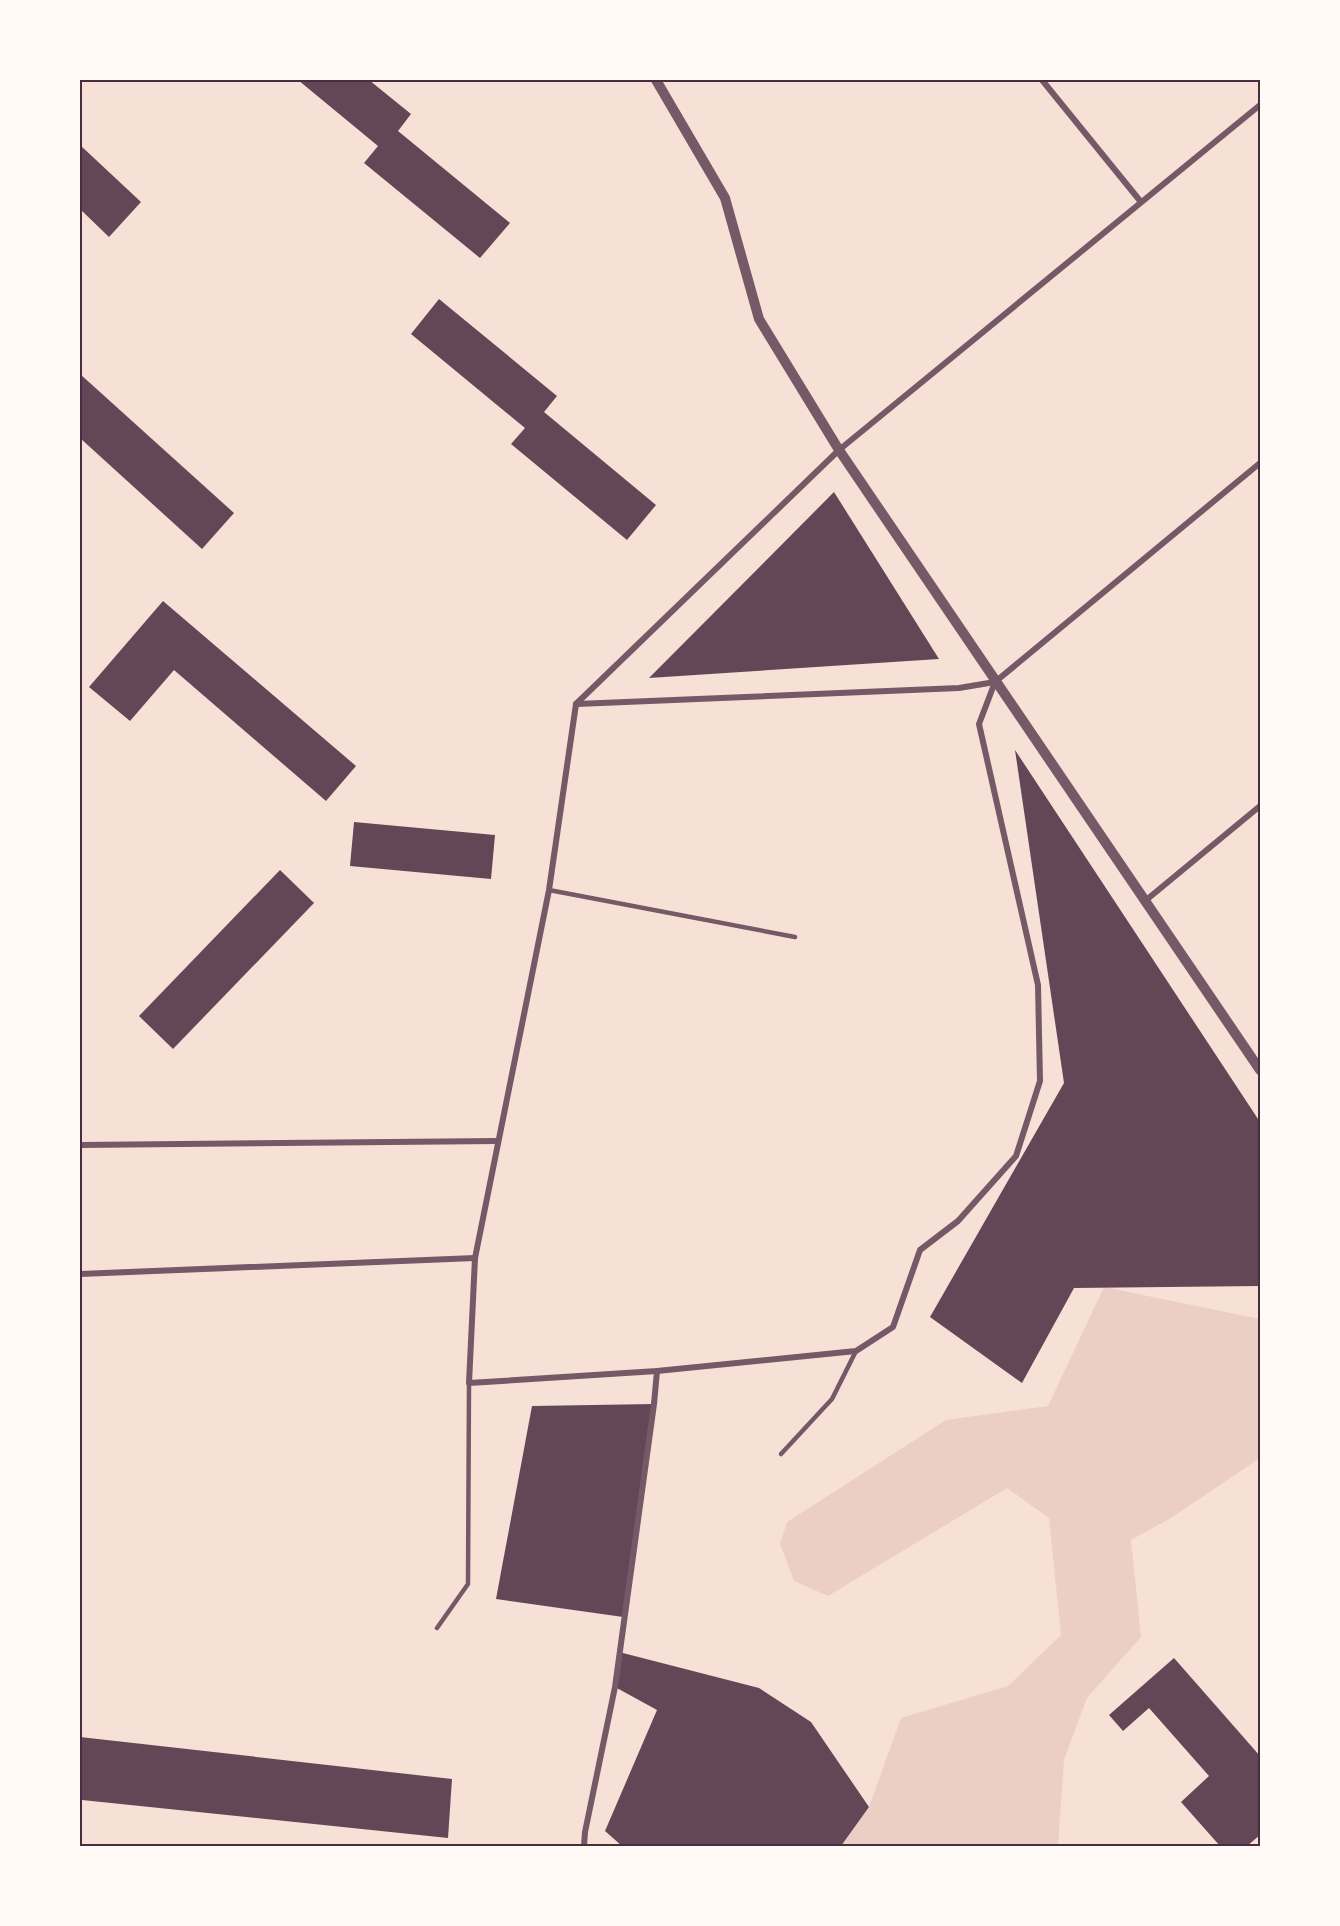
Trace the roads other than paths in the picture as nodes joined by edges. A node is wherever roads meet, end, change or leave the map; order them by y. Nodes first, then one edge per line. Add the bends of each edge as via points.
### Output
1 (656, 80) edge
2 (1045, 81) edge
3 (1260, 105) edge
4 (1142, 202) junction
5 (838, 450) junction
6 (1260, 463) edge
7 (995, 682) junction
8 (576, 704) junction
9 (1260, 806) edge
10 (549, 890) junction
11 (1145, 902) junction
12 (795, 937) dead end
13 (1260, 1070) edge
14 (498, 1141) junction
15 (80, 1145) edge
16 (475, 1258) junction
17 (80, 1274) edge
18 (856, 1351) junction
19 (657, 1371) junction
20 (469, 1383) junction
21 (781, 1454) dead end
22 (437, 1628) dead end
23 (584, 1846) edge

1 - 5 street via 724,198 759,320
2 - 4 street
3 - 4 street
4 - 5 street
5 - 7 street
5 - 8 street
6 - 7 street
7 - 8 street via 959,688
7 - 11 street
7 - 18 street via 980,724 1038,985 1040,1081 1016,1156 958,1221 920,1250 893,1327
8 - 10 street
9 - 11 street
10 - 12 lane
10 - 14 street
11 - 13 street
14 - 15 street
14 - 16 street
16 - 17 street
16 - 20 street
18 - 19 street
18 - 21 lane via 832,1399
19 - 20 street
19 - 23 street via 615,1687
20 - 22 lane via 468,1584

